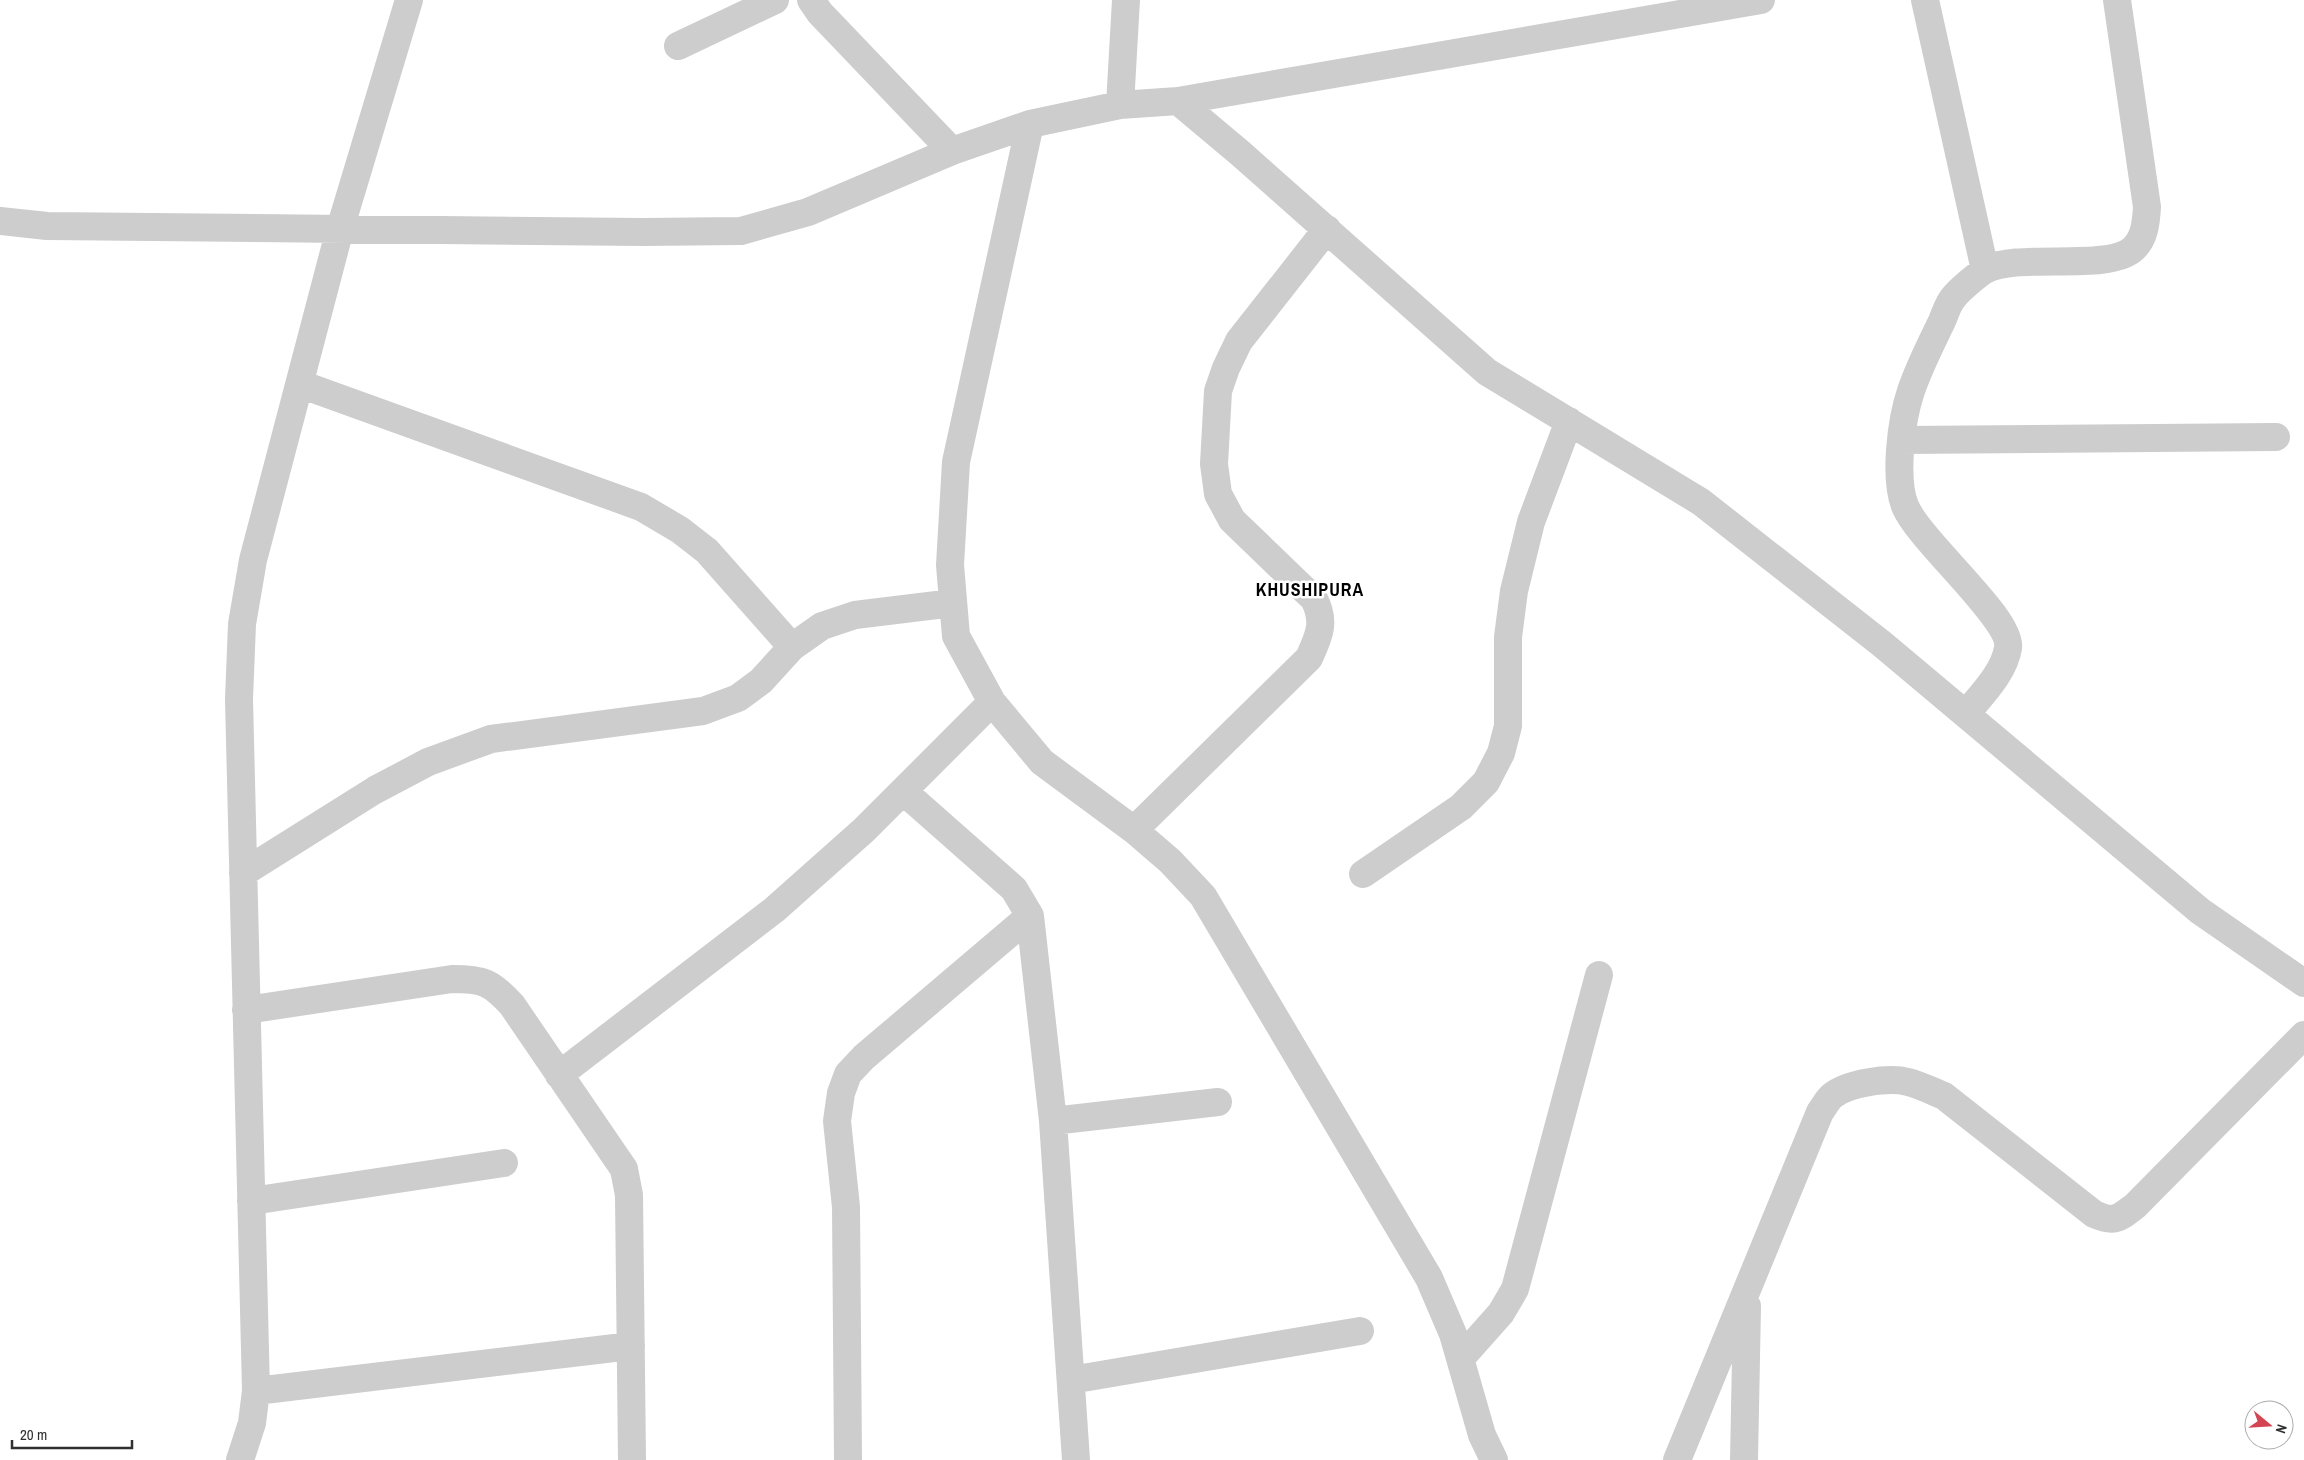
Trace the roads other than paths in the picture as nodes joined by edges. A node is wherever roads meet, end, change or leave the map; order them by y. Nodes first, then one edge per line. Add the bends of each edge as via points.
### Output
1 (409, 0) edge
2 (775, 0) edge
3 (811, 0) edge
4 (1126, 0) edge
5 (1761, 0) edge
6 (1926, 0) edge
7 (2117, 0) edge
8 (678, 46) dead end
9 (1178, 101) junction
10 (1120, 106) junction
11 (1030, 124) junction
12 (952, 150) junction
13 (0, 221) edge
14 (340, 229) junction
15 (1327, 229) junction
16 (1985, 270) junction
17 (300, 384) junction
18 (1569, 421) junction
19 (2276, 438) dead end
20 (1901, 440) junction
21 (953, 603) junction
22 (792, 647) junction
23 (992, 702) junction
24 (1966, 714) junction
25 (903, 791) junction
26 (1134, 830) junction
27 (243, 873) junction
28 (1363, 874) dead end
29 (1030, 916) junction
30 (1599, 975) dead end
31 (2304, 983) edge
32 (246, 1010) junction
33 (2304, 1035) edge
34 (559, 1075) junction
35 (1218, 1102) dead end
36 (1053, 1121) junction
37 (504, 1163) dead end
38 (251, 1201) junction
39 (1748, 1289) junction
40 (1360, 1331) dead end
41 (631, 1346) junction
42 (1461, 1358) junction
43 (1071, 1380) junction
44 (256, 1391) junction
45 (240, 1460) edge
46 (632, 1460) edge
47 (848, 1460) edge
48 (1076, 1460) edge
49 (1494, 1460) edge
50 (1677, 1460) edge
51 (1744, 1460) edge

1 - 14 street
2 - 8 street
3 - 12 street via 831,25
4 - 10 street
5 - 9 street
6 - 16 street
7 - 16 street via 2147,207 2145,231 2133,250 2112,258 2010,264
9 - 10 street
9 - 15 street
10 - 11 street
11 - 12 street
11 - 21 street via 956,462 950,565
12 - 14 street via 808,212 742,231
13 - 14 street via 47,226
14 - 17 street
15 - 18 street via 1488,372
15 - 26 street via 1239,341 1226,368 1218,391 1214,464 1218,494 1232,520 1314,599 1321,612 1320,635 1309,658
16 - 20 street via 1953,297 1911,392
17 - 22 street via 640,507 680,530 707,551
17 - 27 street via 253,560 242,624 239,699
18 - 24 street via 1701,502
18 - 28 street via 1531,522 1514,591 1508,637 1508,726 1501,753 1486,782 1461,807
19 - 20 street
20 - 24 street via 1900,486 1905,506 1916,527 1996,617 2008,635 2008,648 1999,671
21 - 22 street via 855,615 822,626
21 - 23 street via 956,636
22 - 27 street via 760,681 738,698 703,711 491,739 428,762 376,790
23 - 25 street
23 - 26 street via 1042,762
24 - 31 street via 2200,911
25 - 29 street via 1014,889
25 - 34 street via 774,910
26 - 42 street via 1204,896 1429,1278
27 - 32 street
29 - 36 street
29 - 47 street via 864,1057 848,1074 841,1094 837,1121 846,1207
30 - 42 street via 1515,1289 1500,1313
32 - 34 street via 452,978 477,979 497,989 512,1004
32 - 38 street
33 - 39 street via 2135,1206 2120,1217 2108,1220 2094,1214 1944,1096 1906,1081 1852,1086 1832,1096 1820,1112
34 - 41 street via 624,1169 629,1194
35 - 36 street
36 - 43 street
37 - 38 street
38 - 44 street
39 - 50 street
39 - 51 street
40 - 43 street
41 - 44 street
41 - 46 street
42 - 49 street via 1482,1435
43 - 48 street
44 - 45 street via 252,1423

